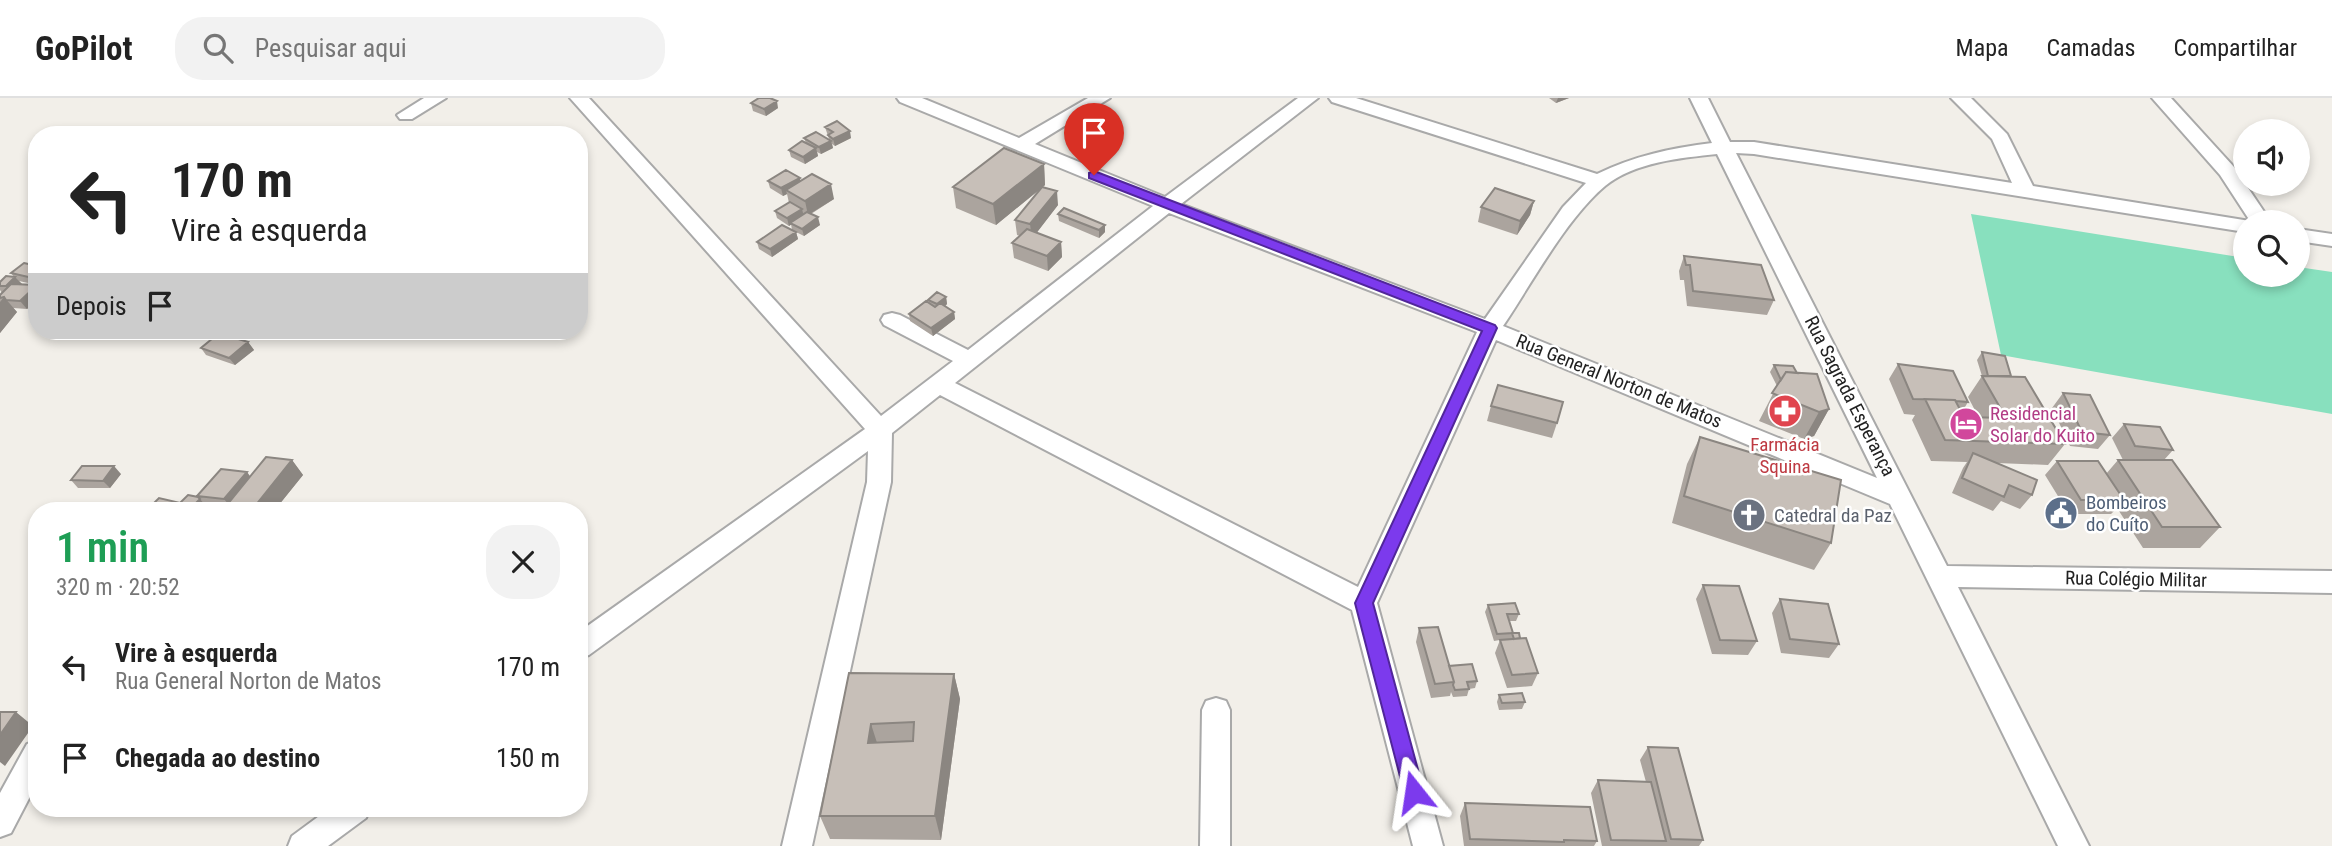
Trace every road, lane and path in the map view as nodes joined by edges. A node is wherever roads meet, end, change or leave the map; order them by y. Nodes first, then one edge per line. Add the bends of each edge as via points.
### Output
1 (437, 98) edge
2 (579, 98) edge
3 (906, 98) edge
4 (1101, 98) edge
5 (1310, 98) edge
6 (1338, 98) edge
7 (1699, 98) edge
8 (1959, 98) edge
9 (2161, 98) edge
10 (406, 115) dead end
11 (1020, 145) junction
12 (1725, 147) junction
13 (1599, 181) junction
14 (2024, 189) junction
15 (1167, 205) junction
16 (2253, 210) edge
17 (2233, 224) edge
18 (2310, 236) edge
19 (2332, 240) edge
20 (892, 320) dead end
21 (1490, 328) junction
22 (969, 360) junction
23 (938, 384) junction
24 (880, 430) junction
25 (1901, 498) junction
26 (1940, 576) junction
27 (2332, 582) edge
28 (1364, 603) junction
29 (588, 641) edge
30 (1216, 710) dead end
31 (28, 770) edge
32 (343, 817) edge
33 (0, 823) edge
34 (303, 846) edge
35 (797, 846) edge
36 (1215, 846) edge
37 (1429, 846) edge
38 (2074, 846) edge

1 - 10 street
2 - 24 street
3 - 11 street, Rua General Norton de Matos
4 - 11 street
5 - 15 street
6 - 13 street
7 - 12 street, Rua Sagrada Esperança
8 - 14 street via 1996,130 2010,150
9 - 16 street via 2227,171
11 - 15 street, Rua General Norton de Matos
12 - 13 street via 1633,164
12 - 14 street via 1780,150
12 - 25 street, Rua Sagrada Esperança
13 - 21 street via 1570,211
14 - 17 street
15 - 21 street, Rua General Norton de Matos
15 - 22 street
18 - 19 street
20 - 22 street
21 - 25 street, Rua General Norton de Matos
21 - 28 street
22 - 23 street
23 - 24 street
23 - 28 street
24 - 29 street
24 - 35 street via 879,482
25 - 26 street, Rua Sagrada Esperança
26 - 27 street, Rua Colégio Militar
26 - 38 street, Rua Sagrada Esperança
28 - 37 street
30 - 36 street
31 - 33 street
32 - 34 street

